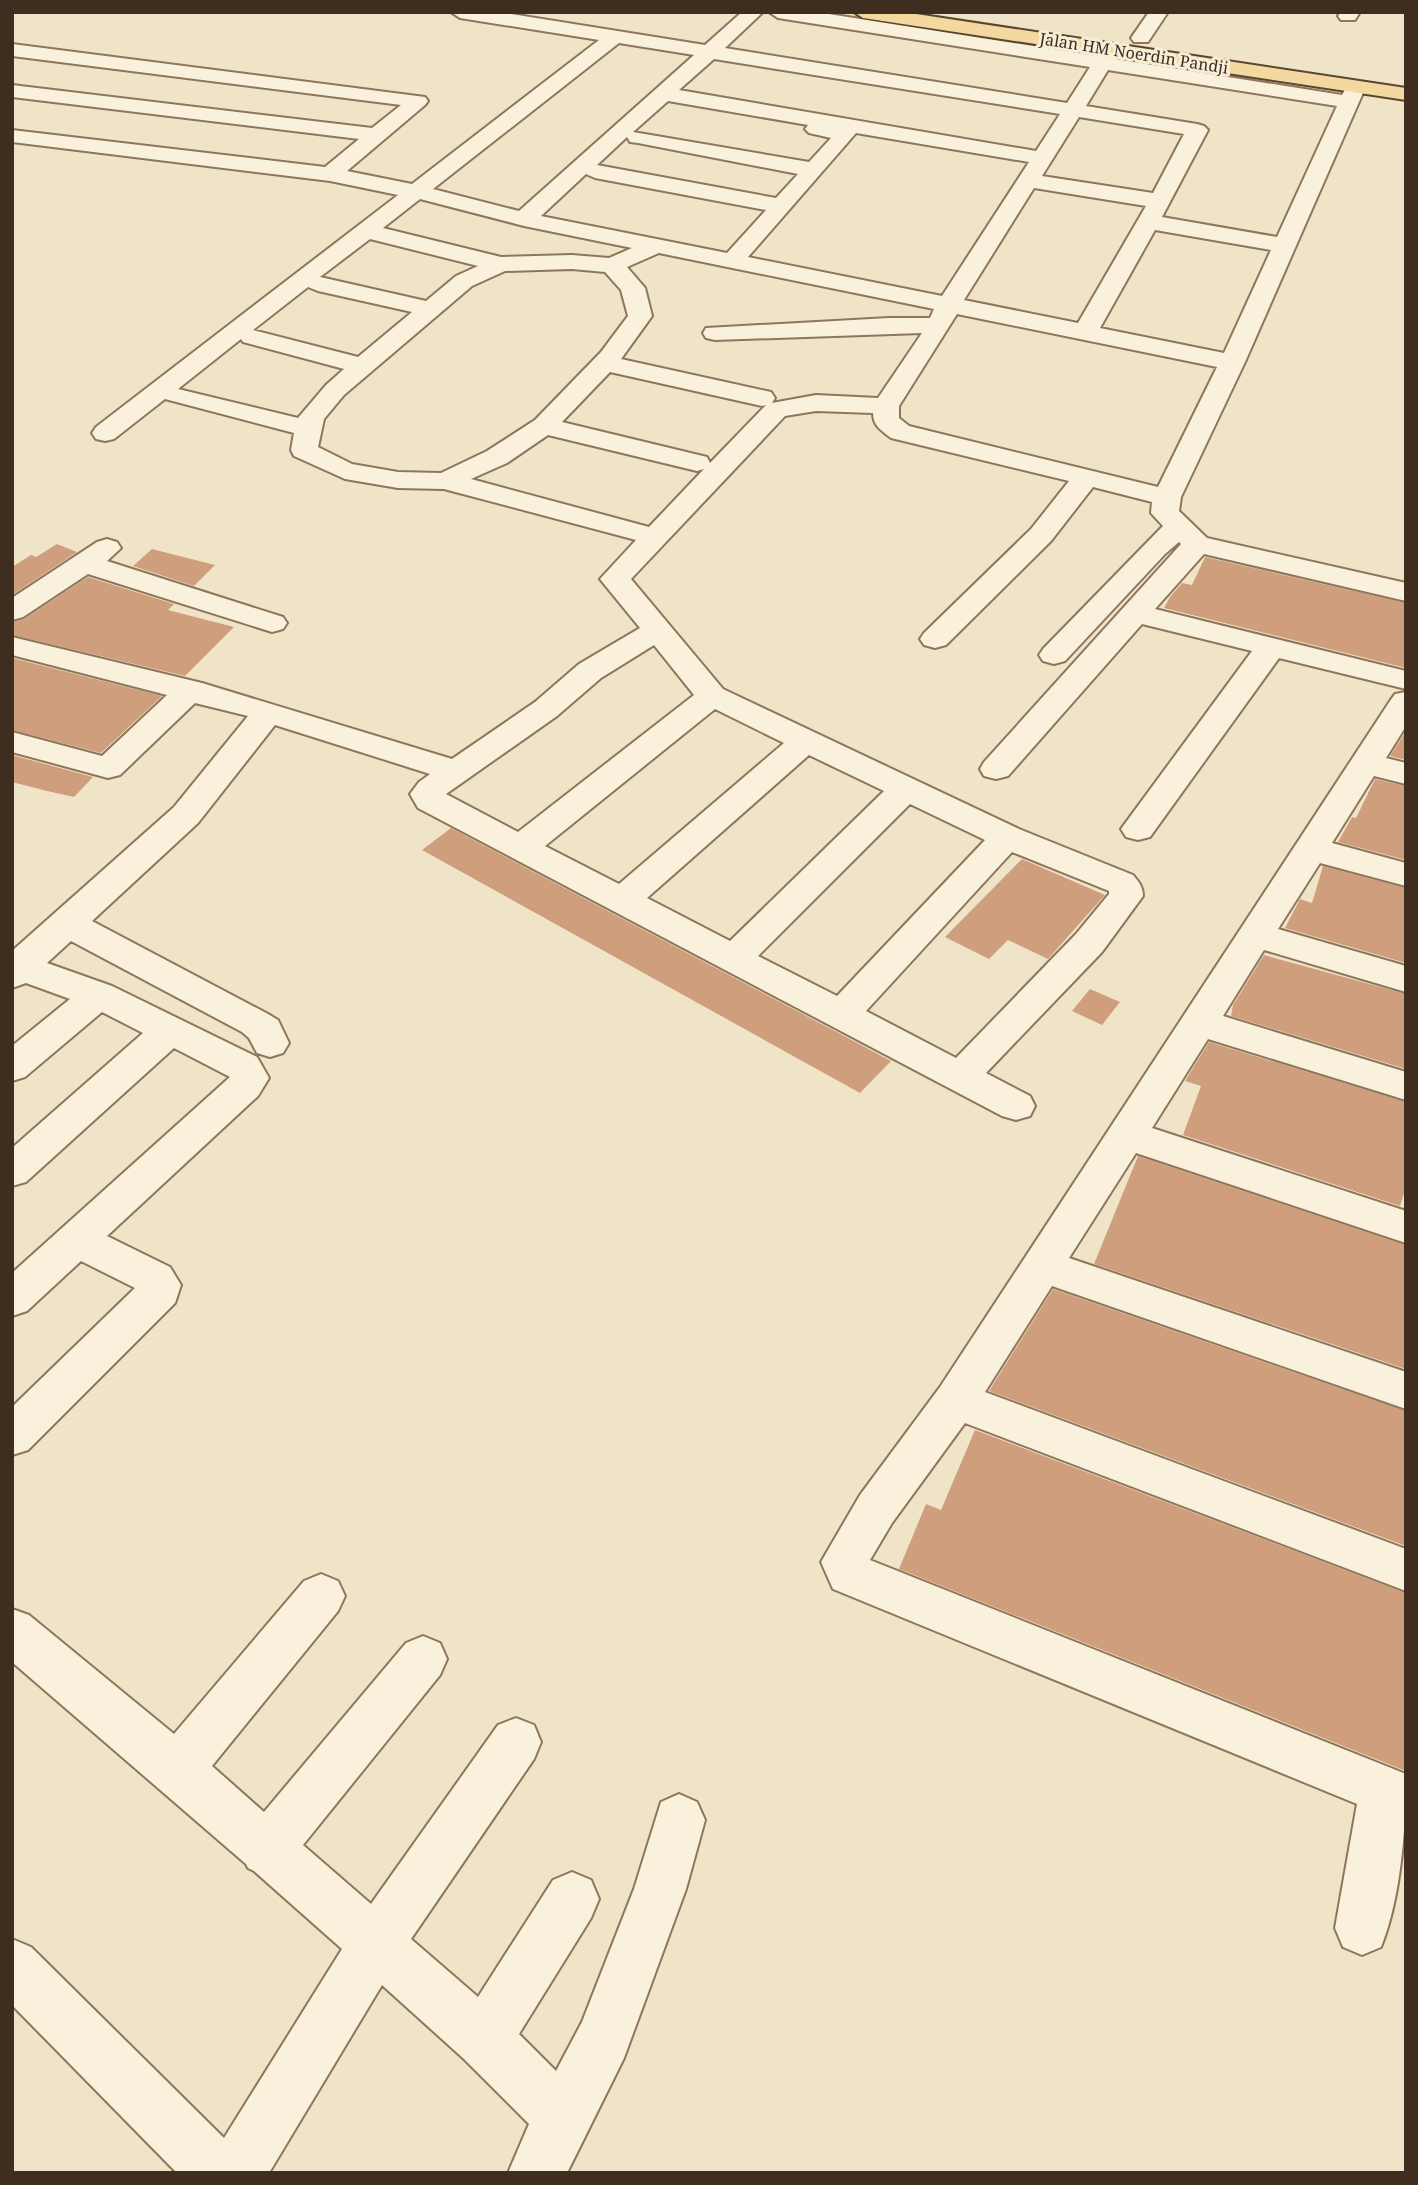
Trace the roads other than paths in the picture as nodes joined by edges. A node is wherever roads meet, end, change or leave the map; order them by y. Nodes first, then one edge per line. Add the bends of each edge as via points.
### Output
1 (460, 12) edge
2 (754, 12) edge
3 (778, 12) edge
4 (863, 12) edge
5 (967, 12) edge
6 (1159, 12) edge
7 (616, 36) junction
8 (1142, 38) junction
9 (12, 50) edge
10 (711, 51) junction
11 (1107, 56) junction
12 (113, 62) junction
13 (1406, 77) edge
14 (891, 80) junction
15 (1360, 84) junction
16 (12, 91) edge
17 (1406, 94) edge
18 (65, 97) junction
19 (669, 99) junction
20 (1073, 109) junction
21 (850, 125) junction
22 (376, 135) junction
23 (12, 136) edge
24 (638, 137) dead end
25 (1041, 158) junction
26 (595, 170) dead end
27 (814, 170) junction
28 (330, 174) junction
29 (1028, 180) junction
30 (413, 191) junction
31 (1160, 201) junction
32 (781, 206) junction
33 (524, 219) junction
34 (1148, 222) junction
35 (378, 234) dead end
36 (1285, 245) junction
37 (656, 246) junction
38 (732, 261) junction
39 (501, 264) junction
40 (612, 265) junction
41 (318, 284) dead end
42 (430, 309) junction
43 (944, 316) junction
44 (715, 333) dead end
45 (1085, 333) junction
46 (253, 337) dead end
47 (1232, 362) junction
48 (605, 363) junction
49 (361, 366) junction
50 (176, 396) dead end
51 (762, 398) dead end
52 (886, 406) junction
53 (544, 426) junction
54 (309, 429) junction
55 (105, 433) dead end
56 (697, 463) dead end
57 (1086, 478) junction
58 (445, 481) junction
59 (1167, 498) junction
60 (638, 532) dead end
61 (1188, 535) junction
62 (112, 544) dead end
63 (86, 564) junction
64 (1406, 592) edge
65 (12, 611) edge
66 (1136, 613) junction
67 (272, 623) dead end
68 (656, 631) junction
69 (935, 639) dead end
70 (12, 646) edge
71 (1270, 647) junction
72 (1054, 655) dead end
73 (1406, 680) edge
74 (191, 690) junction
75 (712, 695) junction
76 (1406, 701) edge
77 (268, 712) junction
78 (805, 741) junction
79 (12, 742) edge
80 (1366, 763) junction
81 (996, 769) dead end
82 (457, 772) junction
83 (1406, 774) edge
84 (905, 789) junction
85 (1138, 829) dead end
86 (1007, 837) junction
87 (520, 848) junction
88 (1311, 849) junction
89 (1406, 875) edge
90 (622, 901) junction
91 (68, 924) junction
92 (1255, 935) junction
93 (733, 959) junction
94 (15, 969) edge
95 (1406, 979) edge
96 (99, 995) junction
97 (841, 1015) junction
98 (1199, 1022) junction
99 (169, 1031) junction
100 (270, 1043) dead end
101 (12, 1067) edge
102 (960, 1077) junction
103 (1406, 1086) edge
104 (1016, 1106) dead end
105 (1126, 1135) junction
106 (12, 1171) edge
107 (1406, 1227) edge
108 (75, 1239) junction
109 (1042, 1266) junction
110 (12, 1299) edge
111 (1406, 1391) edge
112 (956, 1400) junction
113 (12, 1436) edge
114 (1406, 1570) edge
115 (321, 1596) dead end
116 (12, 1631) edge
117 (423, 1659) dead end
118 (516, 1742) dead end
119 (177, 1769) junction
120 (1396, 1795) edge
121 (679, 1820) dead end
122 (266, 1850) junction
123 (572, 1899) dead end
124 (1362, 1928) dead end
125 (375, 1945) junction
126 (12, 1966) edge
127 (484, 2039) junction
128 (562, 2117) junction
129 (218, 2173) edge
130 (236, 2173) edge
131 (537, 2173) edge

1 - 7 street
2 - 10 street
3 - 11 street
4 - 11 main road, Jalan HM Noerdin Pandji
5 - 8 main road, Jalan HM Noerdin Pandji
6 - 8 street
7 - 10 street
7 - 30 street
8 - 15 main road, Jalan HM Noerdin Pandji
9 - 12 street
10 - 14 street
10 - 19 street
11 - 15 street
11 - 20 street
12 - 18 street
12 - 22 street via 418,101
13 - 15 main road, Jalan HM Noerdin Pandji
14 - 20 street
14 - 21 street
15 - 17 main road, Jalan HM Noerdin Pandji
15 - 36 street
16 - 18 street
18 - 22 street
18 - 23 street
19 - 21 street
19 - 27 street via 846,134
19 - 33 street
20 - 25 street
20 - 31 street via 1197,130
21 - 25 street
22 - 28 street
23 - 28 street
24 - 27 street
25 - 29 street
26 - 32 street
27 - 32 street
28 - 30 street
29 - 31 street
29 - 43 street
30 - 33 street
30 - 55 street
31 - 34 street
32 - 38 street
33 - 37 street
34 - 36 street
34 - 45 street
35 - 39 street
36 - 47 street
37 - 38 street
37 - 40 street
38 - 43 street
39 - 40 street
39 - 42 street via 464,281
40 - 48 street via 632,288 640,316
41 - 42 street
42 - 49 street
43 - 44 street via 889,325
43 - 45 street
43 - 52 street
45 - 47 street
46 - 49 street
47 - 59 street
48 - 51 street
48 - 53 street
49 - 54 street via 311,418
50 - 54 street
52 - 57 street via 886,421 900,432
52 - 68 street via 807,403 776,410 615,579
53 - 56 street
53 - 58 street via 497,457
54 - 58 street via 304,450 345,471 398,480
57 - 59 street
57 - 69 street via 1041,535
58 - 60 street
59 - 61 street via 1165,513
61 - 64 street
61 - 66 street
61 - 72 street via 1155,548
62 - 63 street
63 - 65 street
63 - 67 street
66 - 71 street
66 - 81 street
68 - 75 street
68 - 82 street via 590,671 546,709
70 - 74 street
71 - 73 street
71 - 85 street
74 - 77 street
74 - 79 street via 108,768
75 - 78 street
75 - 87 street
76 - 80 street
77 - 82 street
77 - 91 street via 186,815
78 - 84 street
78 - 90 street
80 - 83 street
80 - 88 street
82 - 87 street via 430,789 430,800
84 - 86 street
84 - 93 street
86 - 97 street
86 - 102 street via 1121,883 1126,896 1089,943
87 - 90 street
88 - 89 street
88 - 92 street
90 - 93 street
91 - 94 street
91 - 100 street via 255,1023 265,1030
92 - 95 street
92 - 98 street
93 - 97 street
94 - 96 street
96 - 99 street
96 - 101 street
97 - 102 street
98 - 103 street
98 - 105 street
99 - 106 street
99 - 108 street via 244,1067 250,1077
102 - 104 street
105 - 107 street
105 - 109 street
108 - 110 street
108 - 113 street via 155,1279 160,1291
109 - 111 street
109 - 112 street
112 - 114 street
112 - 120 street via 876,1509 844,1562 850,1574
115 - 119 street
116 - 119 street
117 - 122 street
118 - 125 street
119 - 122 street
120 - 124 street
121 - 128 street via 660,1889 604,2038
122 - 125 street
123 - 127 street
125 - 127 street
125 - 130 street
126 - 129 street
127 - 128 street
128 - 131 street

